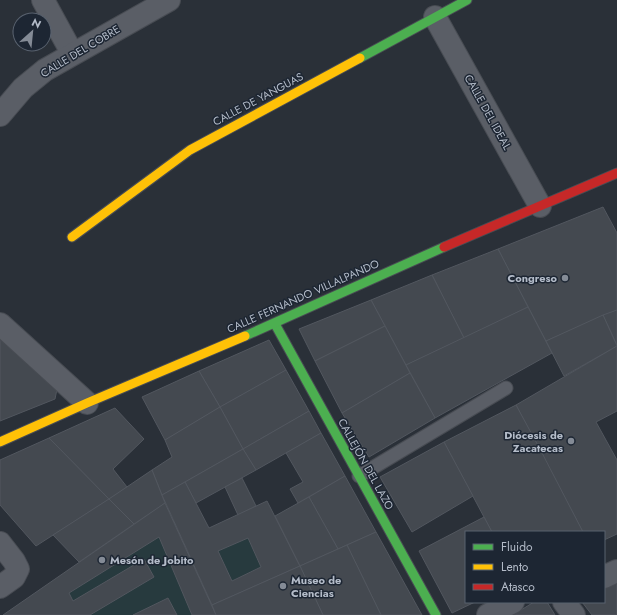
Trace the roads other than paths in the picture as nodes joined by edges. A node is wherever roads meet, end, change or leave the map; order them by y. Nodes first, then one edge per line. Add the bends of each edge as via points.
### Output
1 (43, 0) edge
2 (169, 0) edge
3 (467, 0) edge
4 (435, 17) junction
5 (72, 53) junction
6 (0, 115) edge
7 (617, 173) edge
8 (540, 206) junction
9 (72, 237) dead end
10 (0, 324) edge
11 (275, 324) junction
12 (506, 388) dead end
13 (87, 403) junction
14 (0, 442) edge
15 (359, 476) junction
16 (0, 543) edge
17 (617, 571) edge
18 (605, 577) edge
19 (0, 587) edge
20 (512, 603) edge
21 (565, 603) edge
22 (436, 615) edge
23 (488, 615) edge
24 (574, 615) edge

1 - 5 street
2 - 5 street, CALLE DEL COBRE
3 - 4 street, CALLE DE YANGUAS
4 - 8 street, CALLE DEL IDEAL
4 - 9 street, CALLE DE YANGUAS via 190,150
5 - 6 street, CALLE DEL COBRE via 23,88
7 - 8 street, CALLE FERNANDO VILLALPANDO
8 - 11 street, CALLE FERNANDO VILLALPANDO via 398,267
10 - 13 street
11 - 13 street, CALLE FERNANDO VILLALPANDO
11 - 15 street, CALLEJÓN DEL LAZO
12 - 15 lane
13 - 14 street, CALLE FERNANDO VILLALPANDO
15 - 22 street, CALLEJÓN DEL LAZO
16 - 19 street via 18,569 14,577
17 - 18 street
20 - 23 street
21 - 24 street

